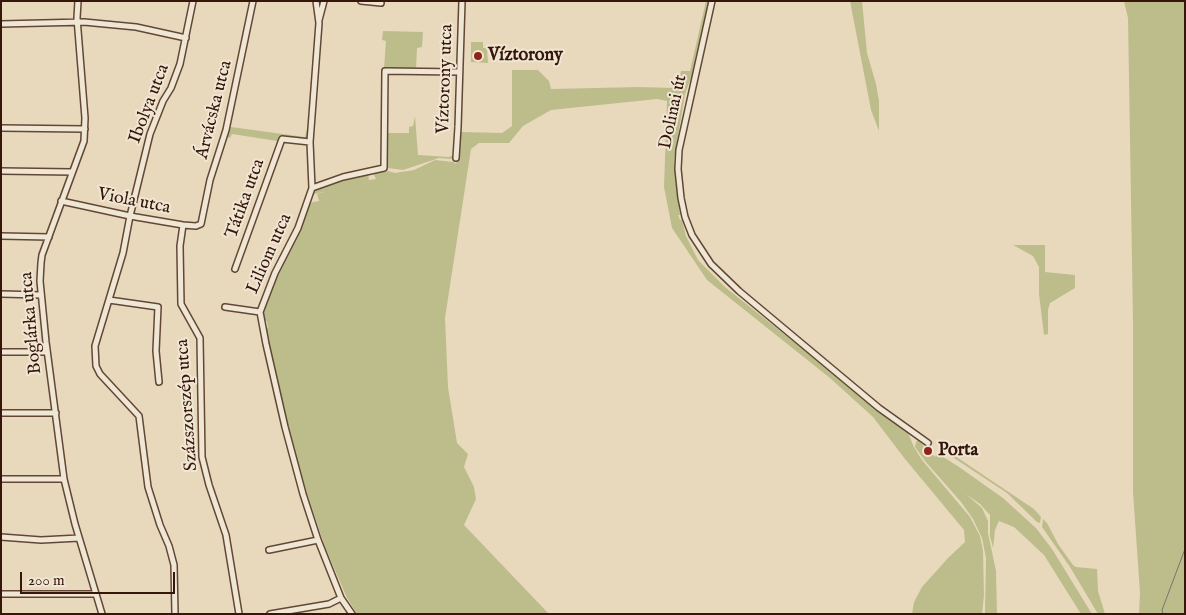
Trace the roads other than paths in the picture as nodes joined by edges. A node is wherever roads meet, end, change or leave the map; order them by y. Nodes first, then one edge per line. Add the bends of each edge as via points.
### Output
1 (78, 1) edge
2 (193, 1) edge
3 (253, 1) edge
4 (316, 1) edge
5 (324, 1) edge
6 (361, 1) edge
7 (462, 1) edge
8 (712, 1) edge
9 (381, 3) dead end
10 (79, 23) junction
11 (1, 24) edge
12 (319, 24) junction
13 (186, 38) junction
14 (459, 72) junction
15 (1, 128) edge
16 (85, 129) junction
17 (310, 142) junction
18 (456, 158) dead end
19 (1, 171) edge
20 (72, 172) junction
21 (312, 188) junction
22 (61, 201) junction
23 (130, 216) junction
24 (201, 224) joint
25 (183, 225) junction
26 (1, 236) edge
27 (48, 238) junction
28 (235, 269) dead end
29 (1, 294) edge
30 (41, 295) junction
31 (109, 300) junction
32 (224, 307) dead end
33 (260, 312) junction
34 (1, 352) edge
35 (47, 352) junction
36 (159, 382) dead end
37 (1, 413) edge
38 (56, 413) junction
39 (928, 443) dead end
40 (1, 479) edge
41 (64, 479) junction
42 (1, 537) edge
43 (79, 538) junction
44 (318, 540) junction
45 (269, 550) dead end
46 (1, 594) edge
47 (96, 594) junction
48 (341, 598) junction
49 (304, 611) edge
50 (102, 614) edge
51 (176, 614) edge
52 (239, 614) edge
53 (270, 614) edge
54 (352, 614) edge

1 - 10 street, Boglárka utca
2 - 13 street, Ibolya utca
3 - 24 street, Árvácska utca via 226,130 210,180
4 - 12 street, Liliom utca
5 - 12 street
6 - 9 street
7 - 14 street, Víztorony utca
8 - 39 street, Dolinai út via 679,150 681,198 696,244 739,291 879,408
10 - 11 street
10 - 13 street via 136,27
10 - 16 street, Boglárka utca
12 - 17 street, Liliom utca
13 - 23 street, Ibolya utca via 171,88 150,134
14 - 18 street, Víztorony utca
14 - 21 street via 385,71 384,168
15 - 16 street
16 - 20 street, Boglárka utca via 81,151
17 - 21 street, Liliom utca
17 - 28 street, Tátika utca via 282,139
19 - 20 street
20 - 22 street, Boglárka utca
21 - 33 street, Liliom utca via 298,228
22 - 23 street, Viola utca
22 - 27 street, Boglárka utca
23 - 25 street, Viola utca
23 - 31 street, Ibolya utca
24 - 25 street, Viola utca
25 - 52 street, Százszorszép utca via 180,246 182,306 200,338 202,452 227,540
26 - 27 street
27 - 30 street, Boglárka utca via 41,263
29 - 30 street
30 - 35 street, Boglárka utca
31 - 36 street via 158,307 156,351
31 - 51 street, Ibolya utca via 95,346 96,366 139,416 148,487 174,564
32 - 33 street
33 - 44 street, Liliom utca via 285,427
34 - 35 street
35 - 38 street, Boglárka utca
37 - 38 street
38 - 41 street, Boglárka utca
40 - 41 street
41 - 43 street, Boglárka utca
42 - 43 street
43 - 47 street, Boglárka utca
44 - 45 street
44 - 48 street, Liliom utca
46 - 47 street
47 - 50 street, Boglárka utca
48 - 49 street
48 - 54 street, Liliom utca
49 - 53 street

